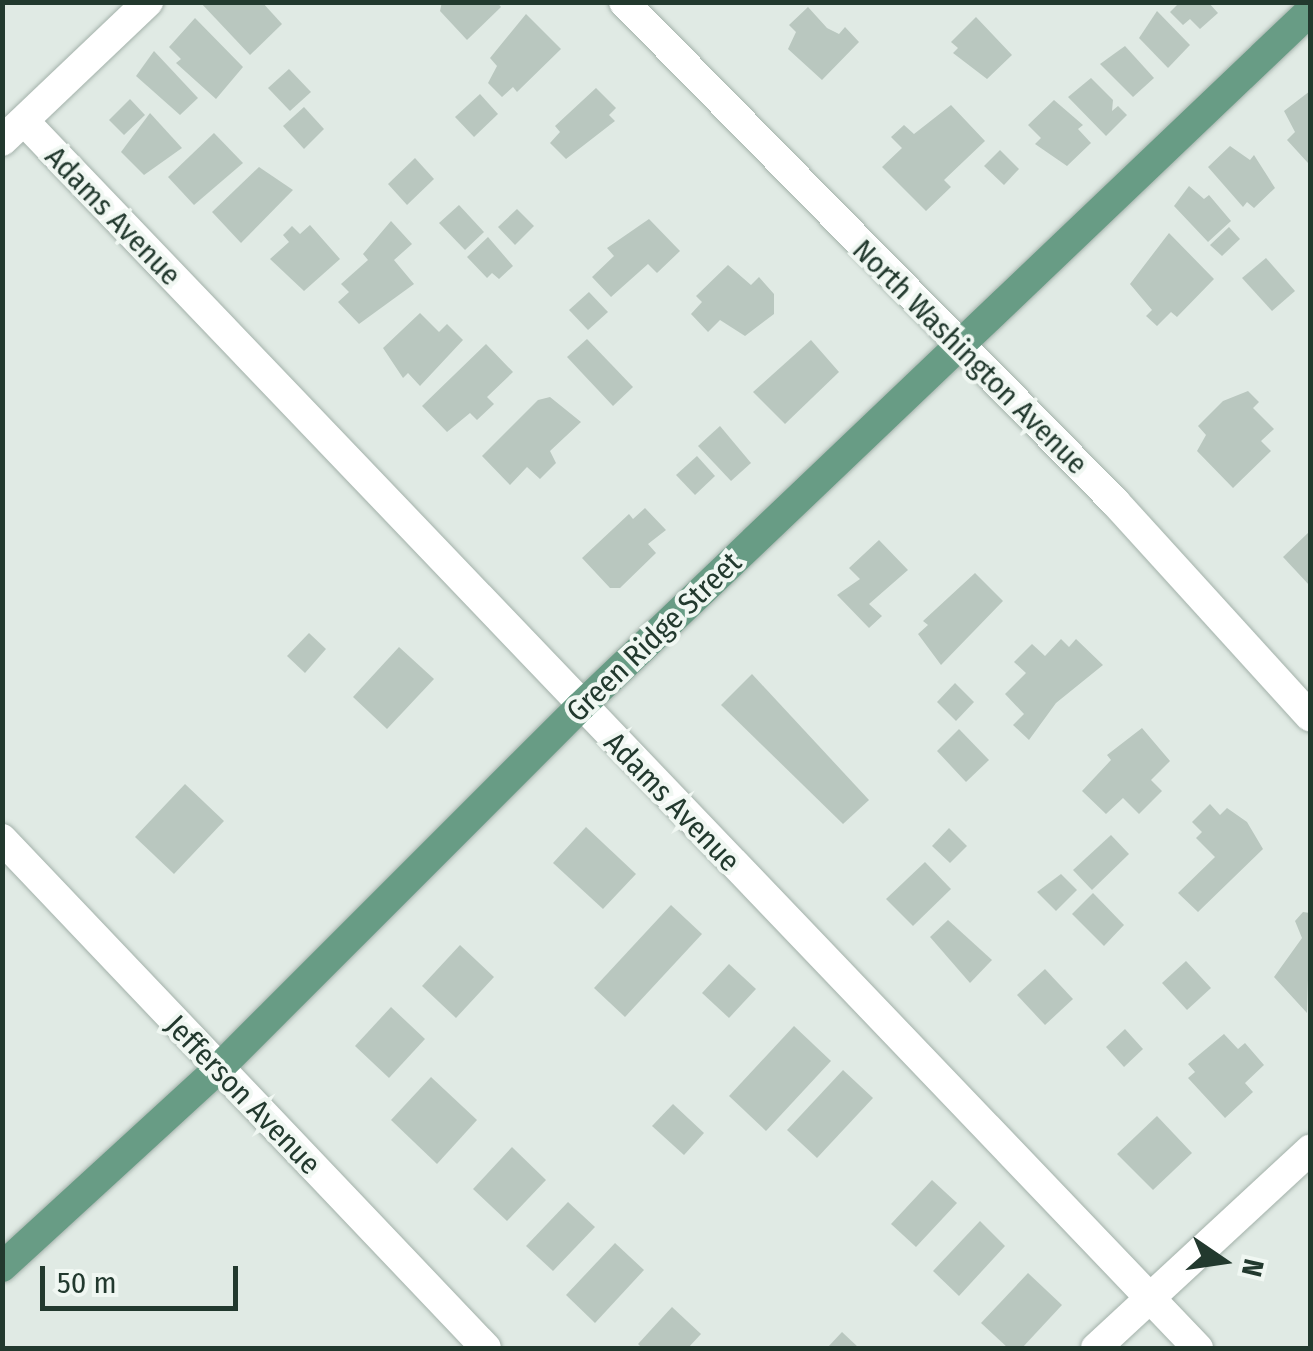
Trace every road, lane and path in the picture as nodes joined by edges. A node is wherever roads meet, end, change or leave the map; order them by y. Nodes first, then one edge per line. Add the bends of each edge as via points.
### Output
1 (148, 2) edge
2 (624, 2) edge
3 (1310, 11) edge
4 (14, 132) edge
5 (958, 347) junction
6 (580, 707) junction
7 (1310, 716) edge
8 (2, 839) edge
9 (217, 1070) junction
10 (1310, 1150) edge
11 (2, 1267) edge
12 (1148, 1297) junction
13 (486, 1348) edge
14 (1096, 1348) edge
15 (1198, 1348) edge

1 - 4 street
2 - 5 street, North Washington Avenue
3 - 5 main road, Green Ridge Street
4 - 6 street, Adams Avenue
5 - 6 main road, Green Ridge Street
5 - 7 street, North Washington Avenue via 1115,502
6 - 9 main road, Green Ridge Street
6 - 12 street, Adams Avenue
8 - 9 street, Jefferson Avenue
9 - 11 main road, Green Ridge Street
9 - 13 street, Jefferson Avenue
10 - 12 street
12 - 14 street
12 - 15 street, Adams Avenue

